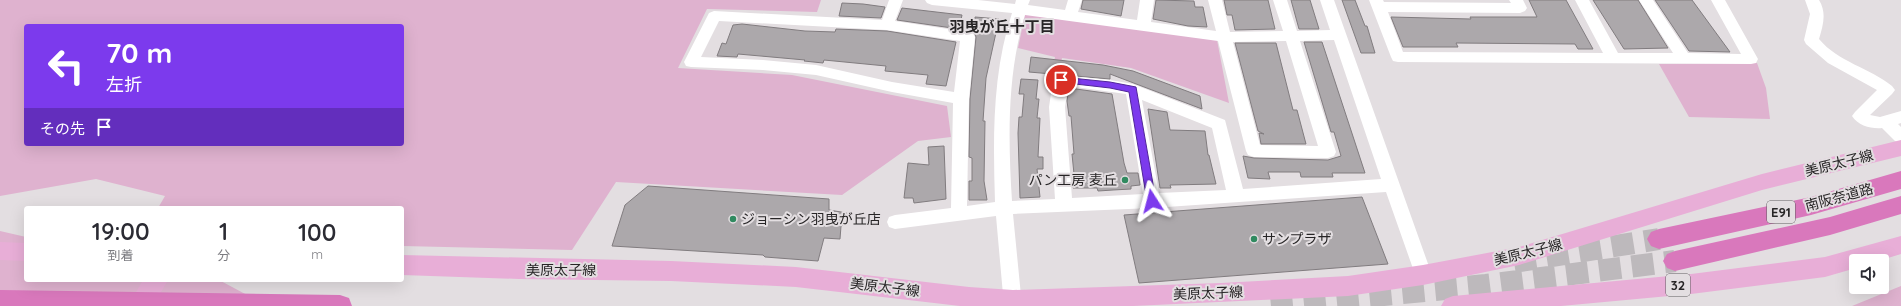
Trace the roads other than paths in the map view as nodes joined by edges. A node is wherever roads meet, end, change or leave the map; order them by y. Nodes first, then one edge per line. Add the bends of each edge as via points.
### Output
1 (896, 0) edge
2 (932, 0) edge
3 (1075, 0) edge
4 (1146, 0) edge
5 (1215, 0) edge
6 (1280, 0) edge
7 (1327, 0) edge
8 (1516, 0) edge
9 (1582, 0) edge
10 (1646, 0) edge
11 (1718, 0) edge
12 (1812, 0) edge
13 (968, 2) edge
14 (1378, 4) edge
15 (1021, 5) edge
16 (1070, 16) junction
17 (886, 25) junction
18 (1143, 26) junction
19 (1339, 35) junction
20 (1224, 37) junction
21 (1290, 37) junction
22 (1683, 57) junction
23 (1613, 58) junction
24 (1133, 90) junction
25 (961, 99) junction
26 (1894, 126) edge
27 (1901, 148) edge
28 (1901, 180) edge
29 (1391, 186) junction
30 (1236, 196) junction
31 (1152, 201) junction
32 (1901, 205) edge
33 (1064, 206) junction
34 (1004, 208) junction
35 (959, 213) junction
36 (895, 222) dead end
37 (1659, 240) tunnel mouth
38 (1901, 245) edge
39 (0, 251) edge
40 (24, 252) edge
41 (1675, 261) tunnel mouth
42 (404, 265) edge
43 (1423, 275) junction
44 (155, 282) edge
45 (0, 301) edge
46 (1013, 303) edge
47 (140, 306) edge
48 (340, 306) edge
49 (1453, 306) edge

1 - 17 street
2 - 13 street
3 - 16 street
4 - 18 street
5 - 20 street
6 - 21 street
7 - 19 street
8 - 14 street via 1520,8
9 - 23 street
10 - 22 street
11 - 22 street via 1751,59
12 - 26 street via 1816,4 1818,14 1811,40 1815,45 1887,90 1860,116 1865,121
13 - 15 street
14 - 23 street via 1398,57
15 - 16 street
15 - 34 street via 1005,86
16 - 18 street
17 - 25 street via 968,37
17 - 25 street via 714,16 691,62 816,70
18 - 20 street
19 - 21 street
19 - 29 street
20 - 21 street
20 - 21 street via 1254,151 1328,152
22 - 23 street
24 - 30 street via 1219,124
24 - 31 street
24 - 33 street via 1061,80 1057,107
25 - 35 street
27 - 43 main road, 美原太子線 via 1762,182 1519,256
28 - 37 highway, 南阪奈道路 / E91 via 1811,206
29 - 30 street
29 - 43 street
30 - 31 street
31 - 33 street
32 - 41 highway, 南阪奈道路 / E91 via 1830,226
33 - 34 street
34 - 35 street
34 - 46 street
35 - 36 street
38 - 49 main road, 32 via 1825,267 1691,284
39 - 40 main road
42 - 46 main road, 美原太子線 via 519,270 670,271 796,277
43 - 46 main road, 美原太子線 via 1348,286
44 - 47 main road
45 - 48 highway

